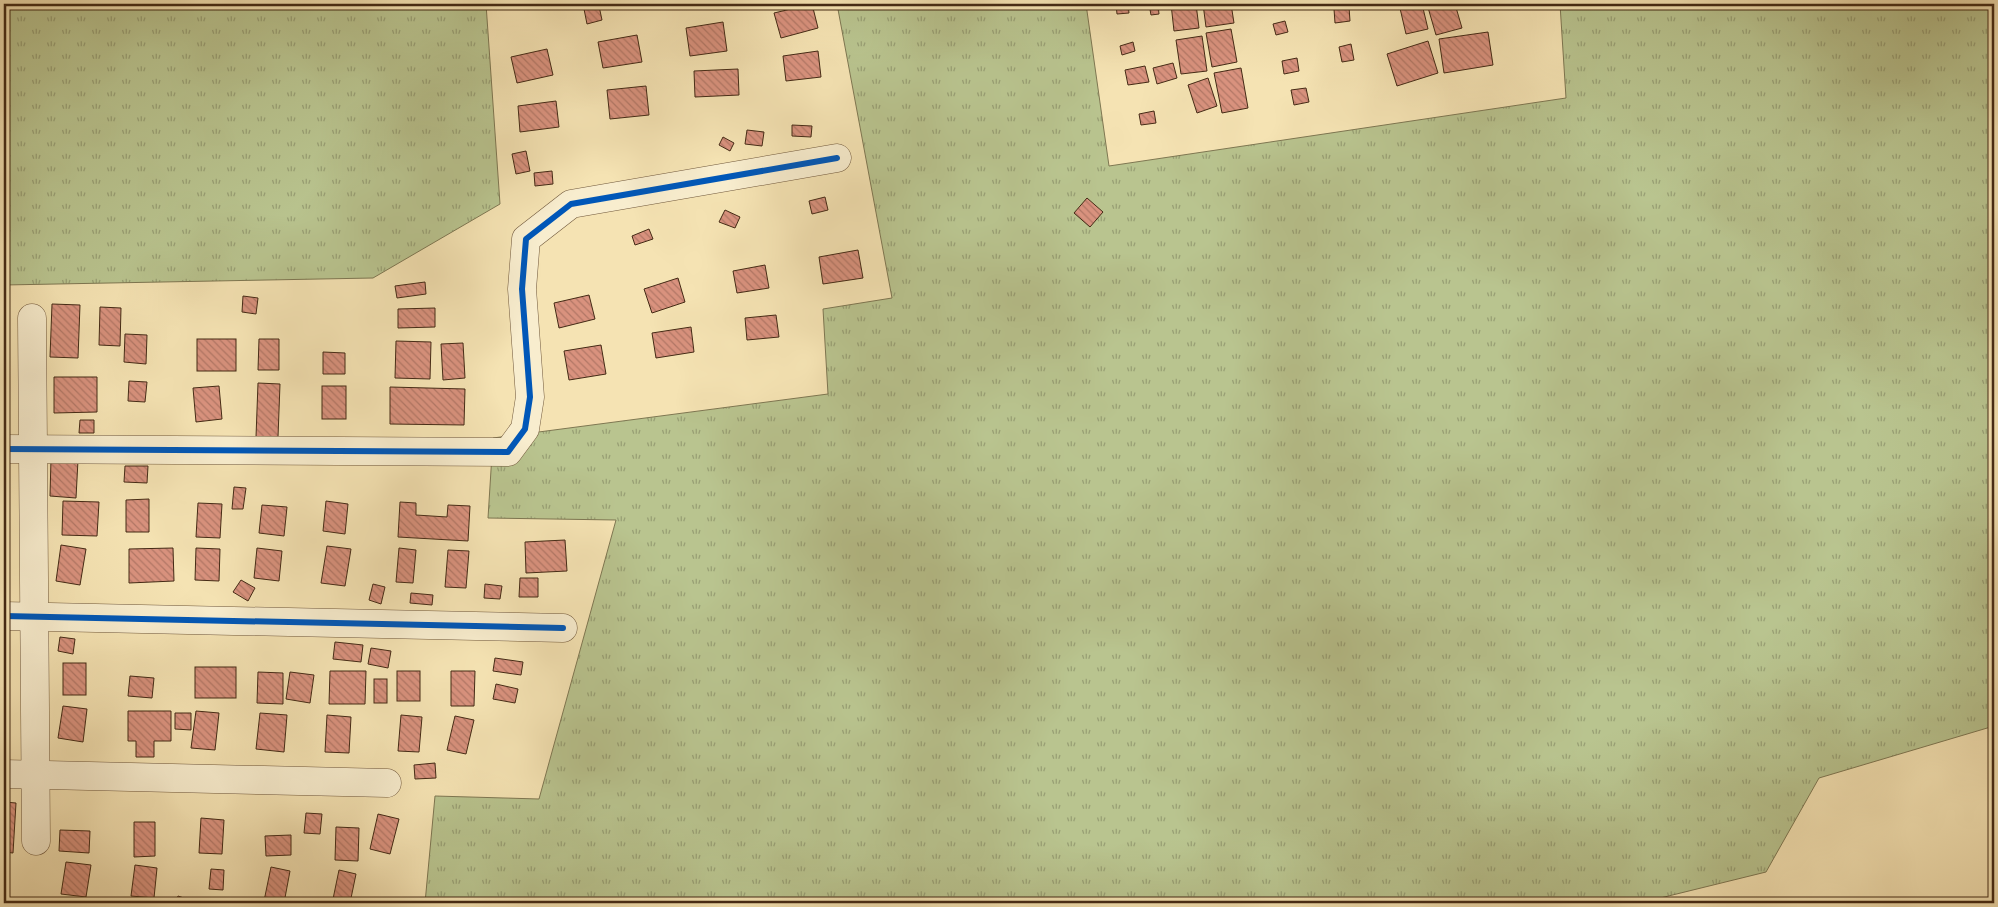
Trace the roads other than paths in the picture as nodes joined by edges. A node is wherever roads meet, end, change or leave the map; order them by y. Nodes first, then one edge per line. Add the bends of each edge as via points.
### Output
1 (837, 158) dead end
2 (32, 318) dead end
3 (4, 449) edge
4 (33, 449) junction
5 (4, 616) edge
6 (34, 617) junction
7 (563, 628) dead end
8 (4, 774) edge
9 (36, 775) junction
10 (387, 784) dead end
11 (36, 841) dead end

1 - 4 street via 571,204 526,239 522,288 530,397 525,429 508,452
2 - 4 street
3 - 4 street
4 - 6 street
5 - 6 street
6 - 7 street
6 - 9 street
8 - 9 street
9 - 10 street
9 - 11 street

